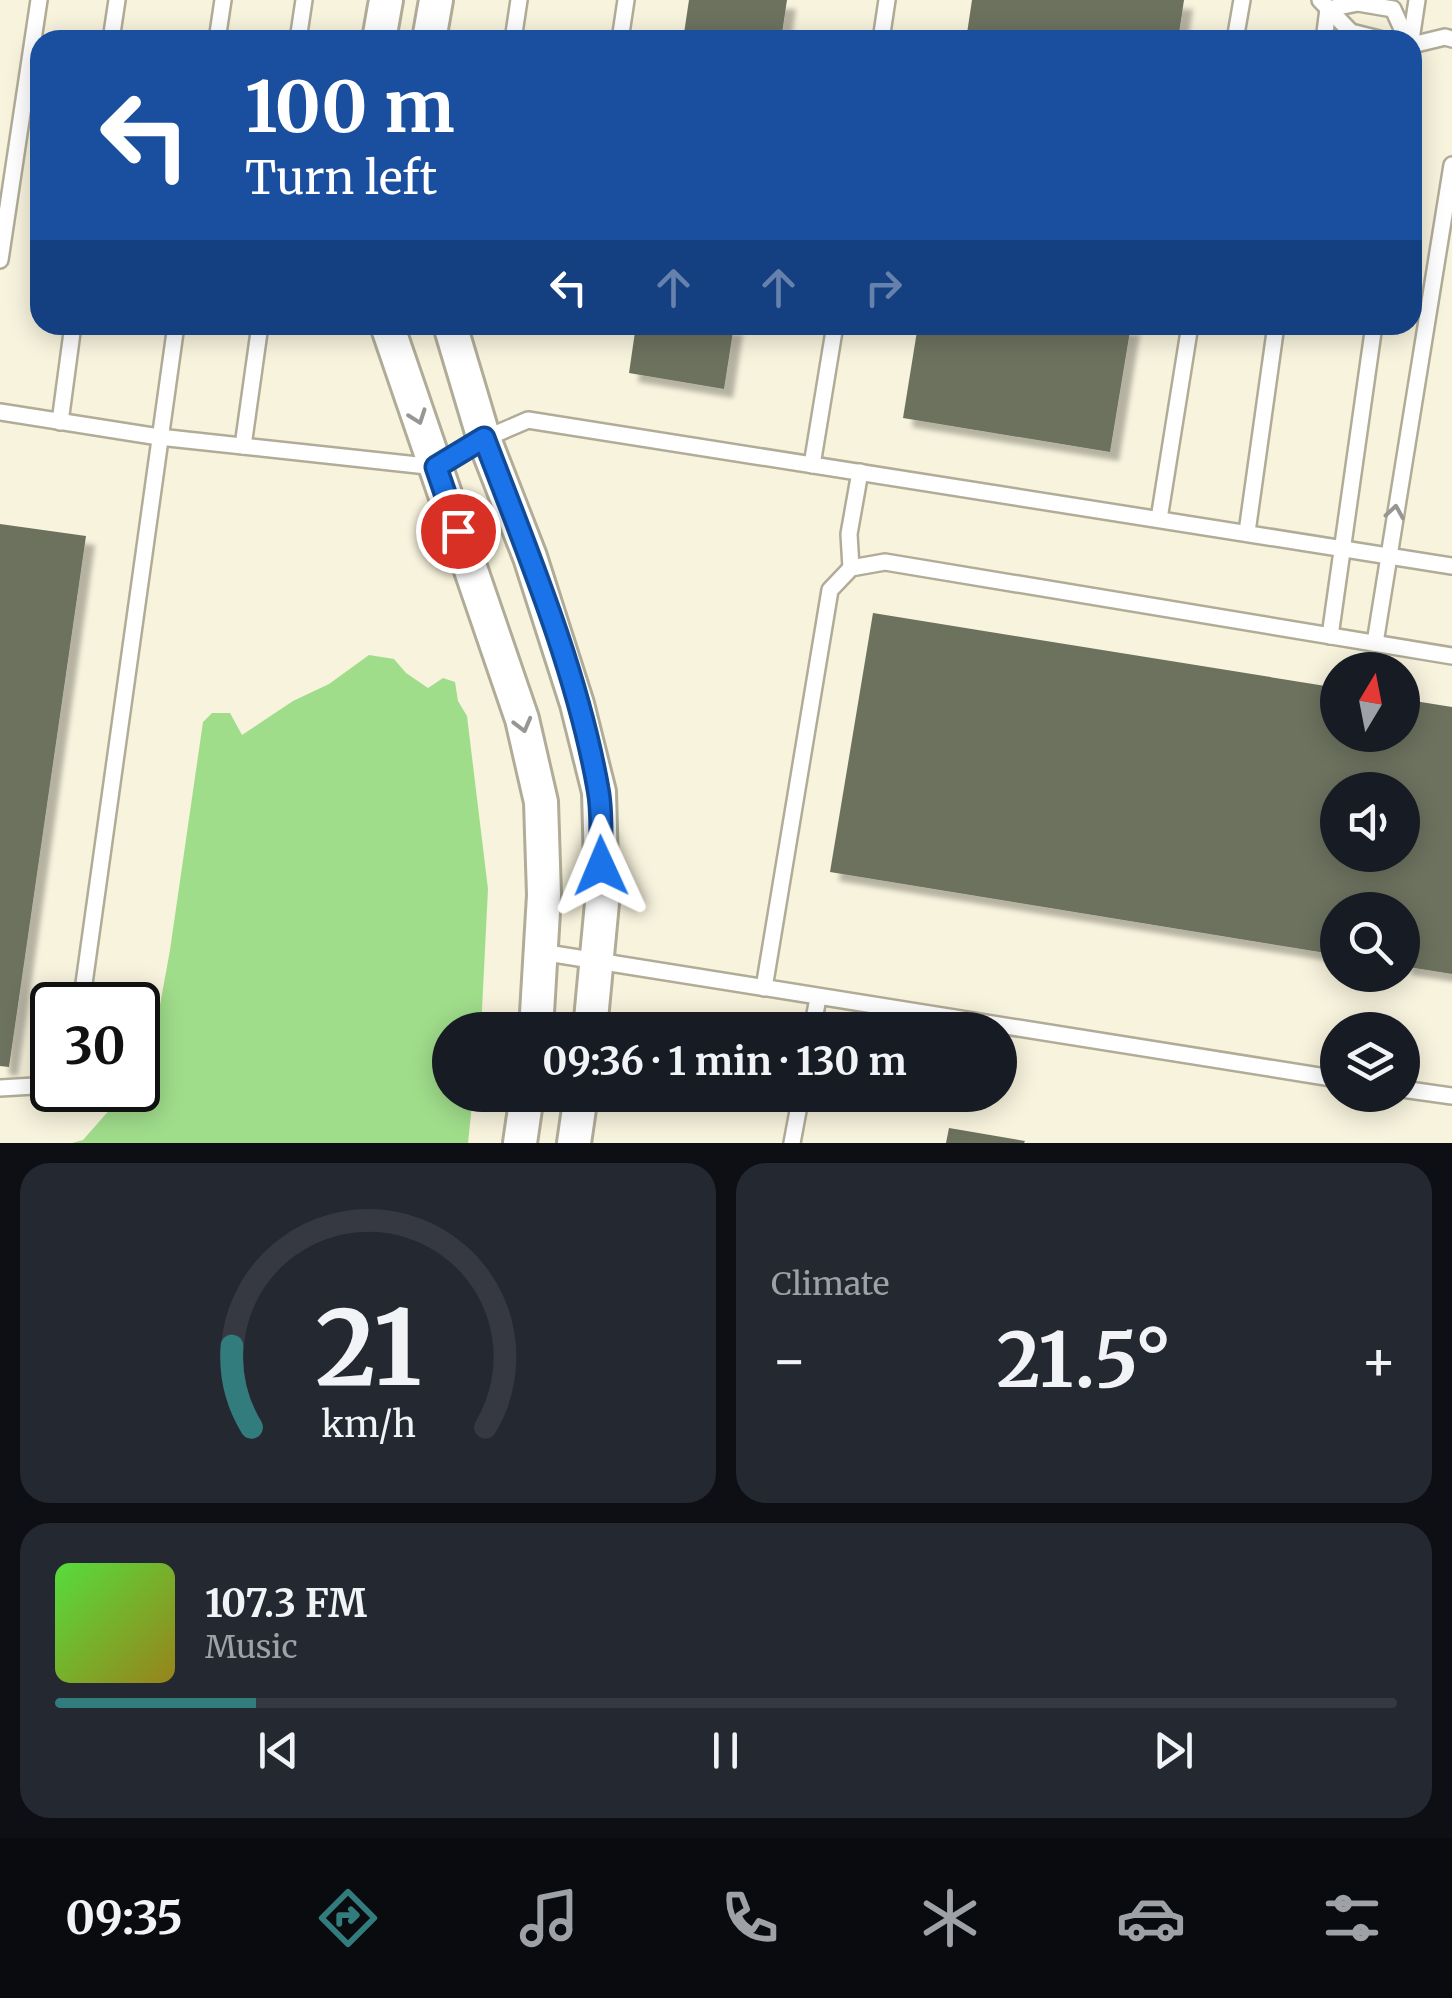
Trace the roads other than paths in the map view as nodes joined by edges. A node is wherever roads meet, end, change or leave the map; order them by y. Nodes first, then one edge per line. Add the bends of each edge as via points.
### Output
1 (39, 0) edge
2 (117, 0) edge
3 (222, 0) edge
4 (304, 0) edge
5 (386, 0) edge
6 (436, 0) edge
7 (519, 0) edge
8 (626, 0) edge
9 (888, 0) edge
10 (1242, 0) edge
11 (1417, 0) edge
12 (1324, 5) edge
13 (34, 30) edge
14 (112, 30) edge
15 (218, 30) edge
16 (300, 30) edge
17 (381, 30) edge
18 (430, 30) edge
19 (514, 30) edge
20 (622, 30) edge
21 (883, 30) edge
22 (1237, 30) edge
23 (1349, 30) edge
24 (1404, 30) edge
25 (1412, 30) edge
26 (1452, 39) edge
27 (1422, 40) edge
28 (30, 60) edge
29 (1452, 165) edge
30 (0, 260) edge
31 (72, 335) edge
32 (175, 335) edge
33 (259, 335) edge
34 (390, 335) edge
35 (453, 335) edge
36 (833, 335) edge
37 (1188, 335) edge
38 (1275, 335) edge
39 (1373, 335) edge
40 (0, 412) edge
41 (60, 422) junction
42 (160, 437) junction
43 (484, 438) junction
44 (244, 446) junction
45 (812, 464) junction
46 (436, 467) junction
47 (860, 472) junction
48 (1159, 518) junction
49 (1246, 532) junction
50 (1342, 547) junction
51 (1388, 555) junction
52 (1452, 566) edge
53 (851, 568) junction
54 (1330, 636) junction
55 (1375, 644) junction
56 (1452, 656) edge
57 (541, 952) junction
58 (596, 962) junction
59 (85, 982) edge
60 (764, 988) junction
61 (818, 998) junction
62 (537, 1012) edge
63 (592, 1012) edge
64 (815, 1012) edge
65 (1320, 1076) edge
66 (30, 1086) edge
67 (0, 1088) edge
68 (1420, 1092) edge
69 (1452, 1096) edge
70 (525, 1112) edge
71 (579, 1112) edge
72 (798, 1112) edge
73 (520, 1143) edge
74 (574, 1143) edge
75 (792, 1143) edge

1 - 13 lane
2 - 14 lane
3 - 15 lane
4 - 16 lane
5 - 17 street
6 - 18 street
7 - 19 lane
8 - 20 lane
9 - 21 lane
10 - 22 lane
11 - 25 lane
12 - 23 lane
12 - 24 lane via 1393,9
26 - 27 lane
28 - 30 lane
51 -> 29 lane
31 - 41 lane
32 - 42 lane
33 - 44 lane
34 -> 46 street
35 - 43 street
36 - 45 lane
37 - 48 lane
38 - 49 lane
39 - 50 lane
40 - 41 lane
41 - 42 lane
42 - 44 lane
42 - 59 lane
43 - 45 lane via 528,420
43 - 46 lane
43 - 58 street via 536,575 599,792
44 - 46 lane
45 - 47 lane
46 -> 57 street via 522,720 541,802
47 - 48 lane
47 - 53 lane via 849,534
48 - 49 lane
49 - 50 lane
50 - 51 lane
50 - 54 lane
51 - 52 lane
51 - 55 lane
53 - 54 lane via 885,562
53 - 60 lane via 830,590
54 - 55 lane
55 - 56 lane
57 - 58 lane
57 - 62 street
58 - 60 lane
58 - 63 street
60 - 61 lane
61 - 64 lane
61 - 65 lane
66 - 67 lane
68 - 69 lane
70 - 73 street
71 - 74 street
72 - 75 lane

